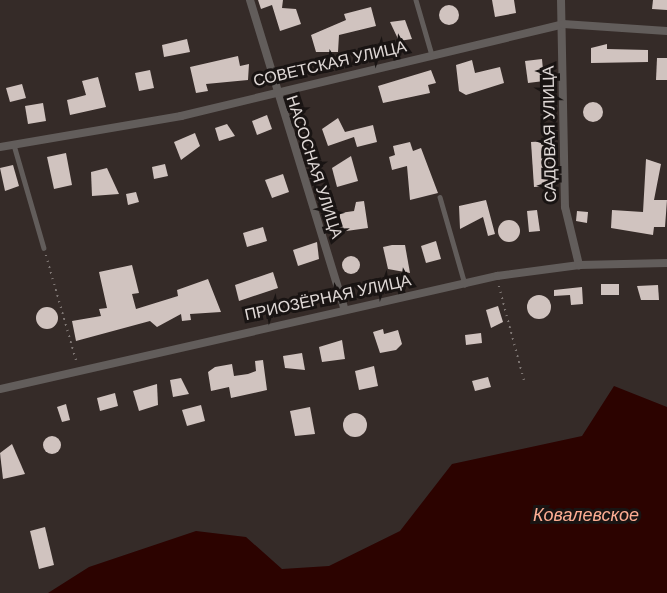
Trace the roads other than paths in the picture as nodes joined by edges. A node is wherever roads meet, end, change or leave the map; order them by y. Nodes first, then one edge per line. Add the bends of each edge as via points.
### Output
1 (250, 0) edge
2 (416, 0) edge
3 (561, 0) edge
4 (563, 24) junction
5 (667, 31) edge
6 (432, 55) junction
7 (275, 93) junction
8 (14, 145) junction
9 (0, 147) edge
10 (440, 197) dead end
11 (44, 248) road end
12 (667, 263) edge
13 (579, 265) junction
14 (465, 285) junction
15 (344, 307) junction
16 (0, 389) edge

1 - 7 street, НАСОСНАЯ УЛИЦА
2 - 6 lane
3 - 4 street, САДОВАЯ УЛИЦА
4 - 5 street, СОВЕТСКАЯ УЛИЦА
4 - 6 street, СОВЕТСКАЯ УЛИЦА
4 - 13 street, САДОВАЯ УЛИЦА via 566,207
6 - 7 street, СОВЕТСКАЯ УЛИЦА
7 - 8 street, СОВЕТСКАЯ УЛИЦА via 181,116
7 - 15 street, НАСОСНАЯ УЛИЦА
8 - 9 street, СОВЕТСКАЯ УЛИЦА
8 - 11 lane
10 - 14 lane
12 - 13 street, ПРИОЗЁРНАЯ УЛИЦА
13 - 14 street, ПРИОЗЁРНАЯ УЛИЦА via 497,276
14 - 15 street, ПРИОЗЁРНАЯ УЛИЦА
15 - 16 street, ПРИОЗЁРНАЯ УЛИЦА

